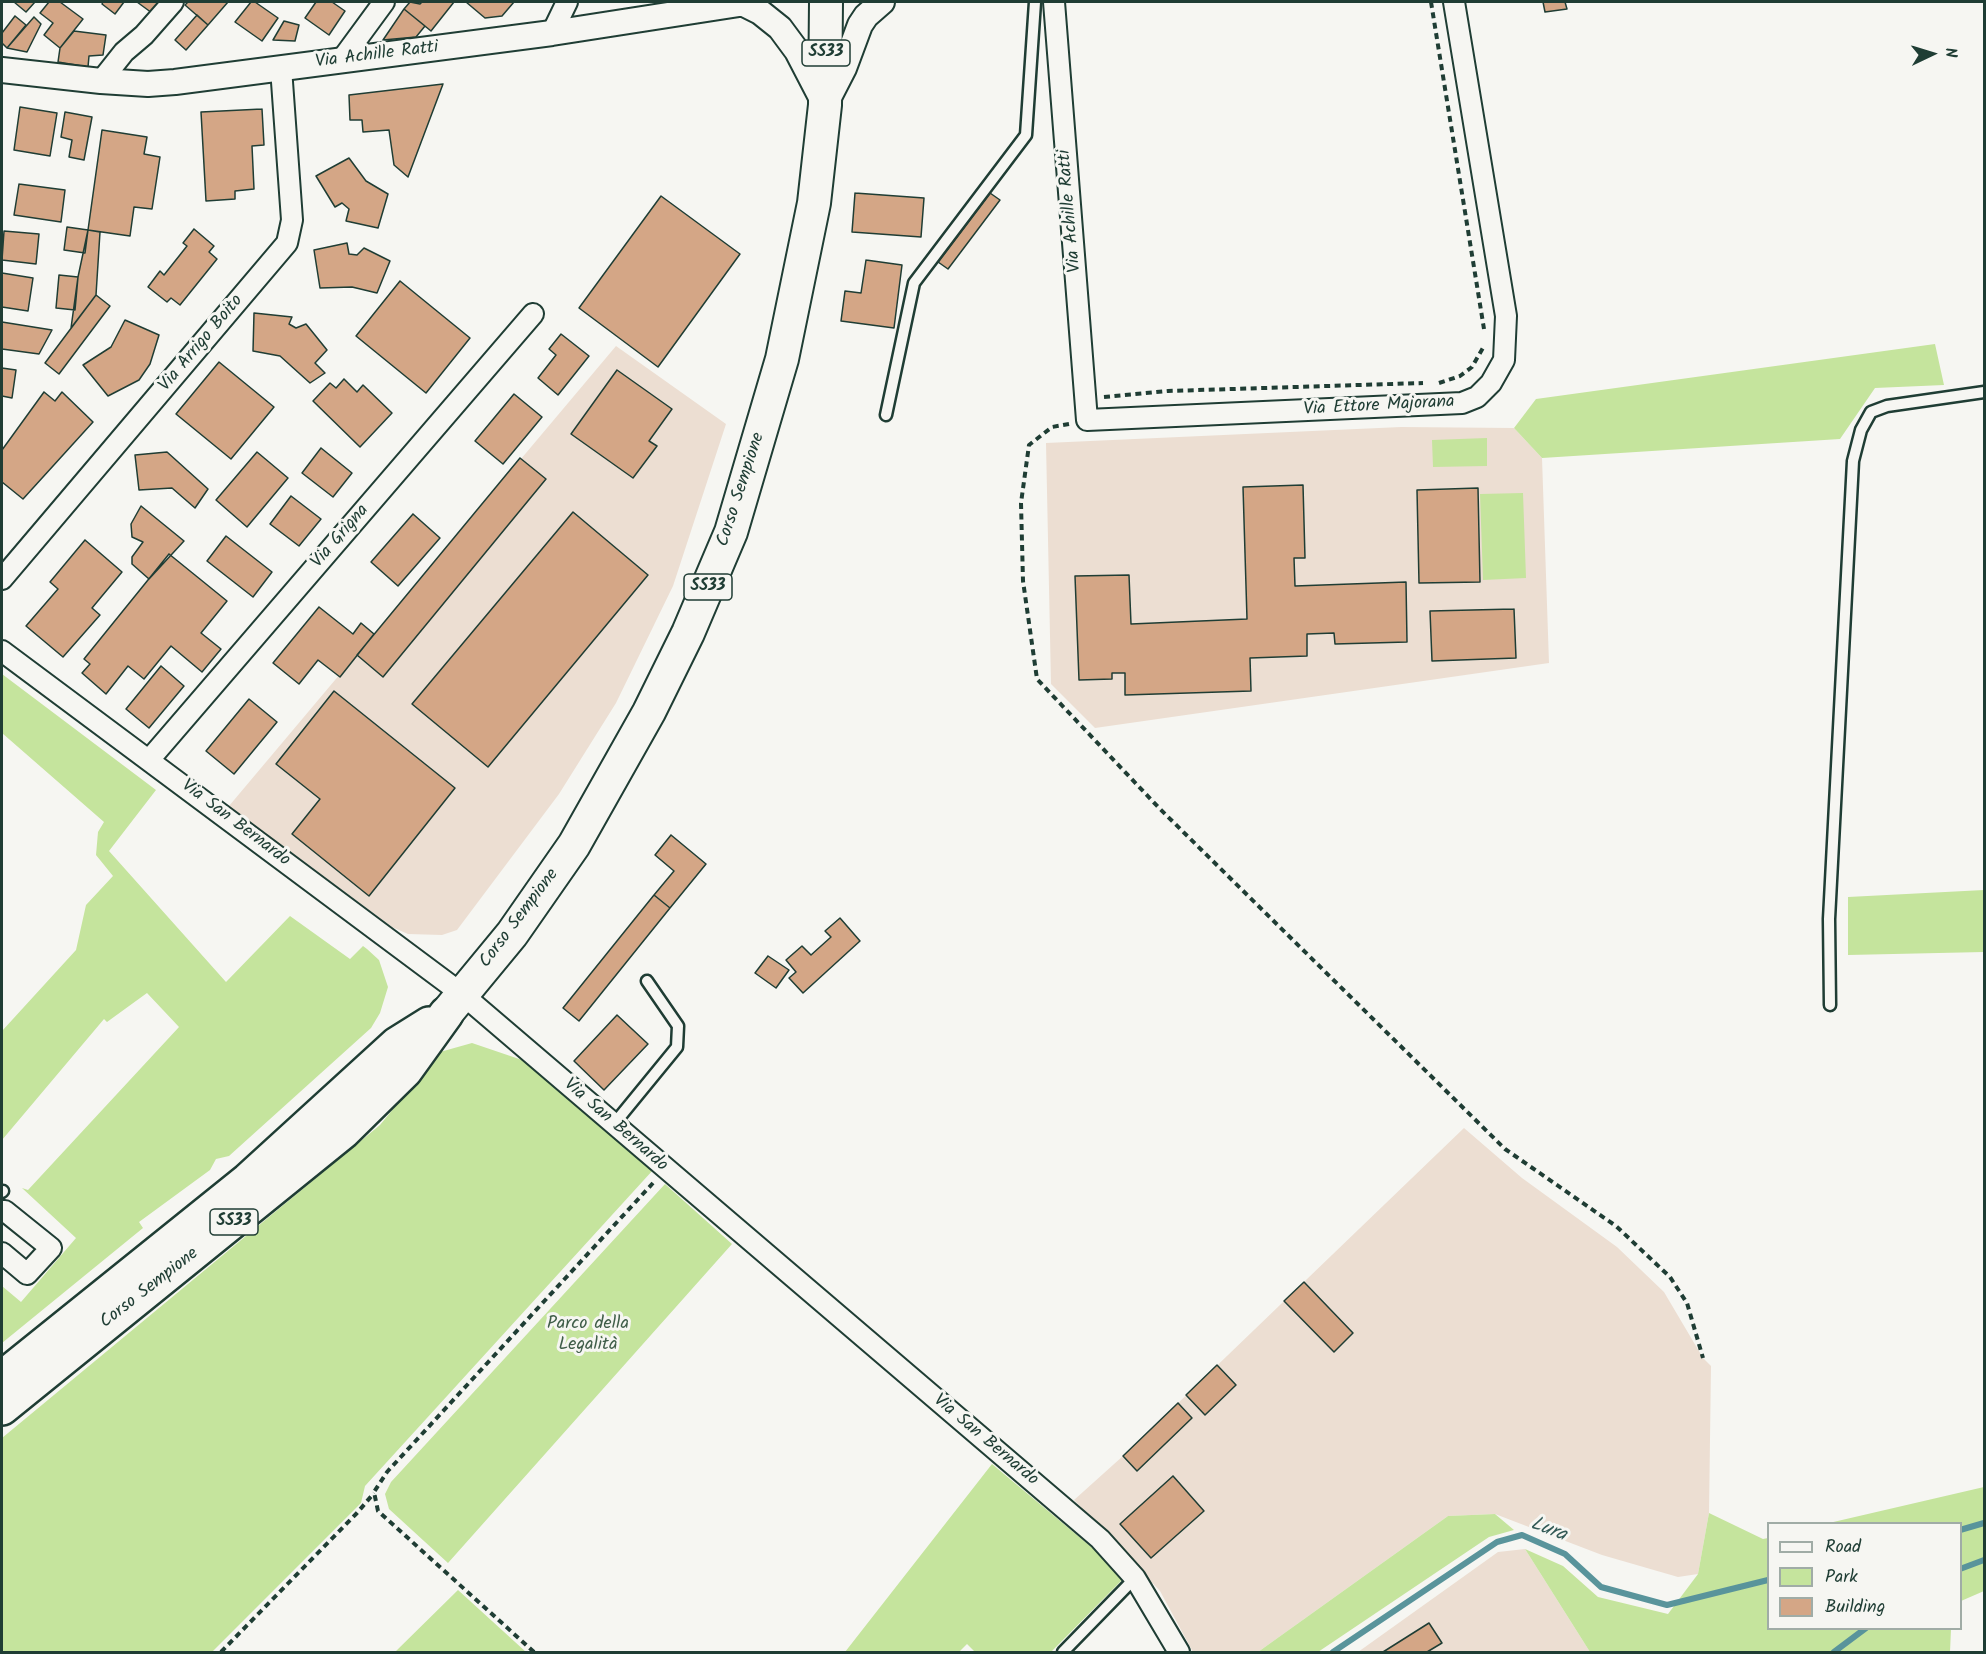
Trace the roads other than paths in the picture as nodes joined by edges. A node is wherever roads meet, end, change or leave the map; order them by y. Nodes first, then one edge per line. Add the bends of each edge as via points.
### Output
1 (173, 2) edge
2 (384, 2) edge
3 (567, 2) edge
4 (746, 2) edge
5 (826, 2) edge
6 (882, 2) edge
7 (1035, 2) edge
8 (1054, 2) edge
9 (1454, 2) edge
10 (552, 33) junction
11 (340, 62) junction
12 (281, 68) junction
13 (2, 70) edge
14 (101, 81) junction
15 (825, 105) junction
16 (533, 314) dead end
17 (1984, 392) edge
18 (886, 415) dead end
19 (1088, 420) joint
20 (2, 579) edge
21 (2, 651) edge
22 (149, 760) junction
23 (647, 981) dead end
24 (454, 1004) junction
25 (1830, 1005) dead end
26 (614, 1124) junction
27 (2, 1211) edge
28 (2, 1253) edge
29 (2, 1378) edge
30 (2, 1408) edge
31 (1135, 1578) junction
32 (1063, 1653) edge
33 (1179, 1653) edge

1 - 14 street
2 - 11 street
3 - 10 street
4 - 10 street, Via Achille Ratti
4 - 15 street via 789,40
5 - 15 main road, Corso Sempione / SS33
6 - 15 street via 860,25
7 - 18 lane via 1026,135 914,283
8 - 19 street, Via Achille Ratti
9 - 19 street, Via Ettore Majorana via 1506,316 1504,360 1491,383 1477,397 1462,403
10 - 11 street, Via Achille Ratti
11 - 12 street, Via Achille Ratti
12 - 14 street, Via Achille Ratti via 148,84
12 - 20 street, Via Arrigo Boito via 292,220 287,243
13 - 14 street, Via Achille Ratti
15 - 24 main road, Corso Sempione / SS33 via 814,203 796,297 761,435 731,532 649,712 574,845 512,934
16 - 22 street, Via Grigna
17 - 25 lane via 1887,406 1871,412 1861,430 1853,461 1829,919
21 - 22 street, Via San Bernardo
22 - 24 street, Via San Bernardo
23 - 26 lane via 678,1026 677,1047
24 - 26 street, Via San Bernardo
24 - 29 highway, Corso Sempione / SS33 via 397,1044 248,1180
24 - 30 highway, Corso Sempione / SS33 via 405,1071 343,1132
26 - 31 street, Via San Bernardo via 1100,1539
27 - 28 street via 51,1248 27,1274
31 - 32 lane
31 - 33 street, Via San Bernardo

